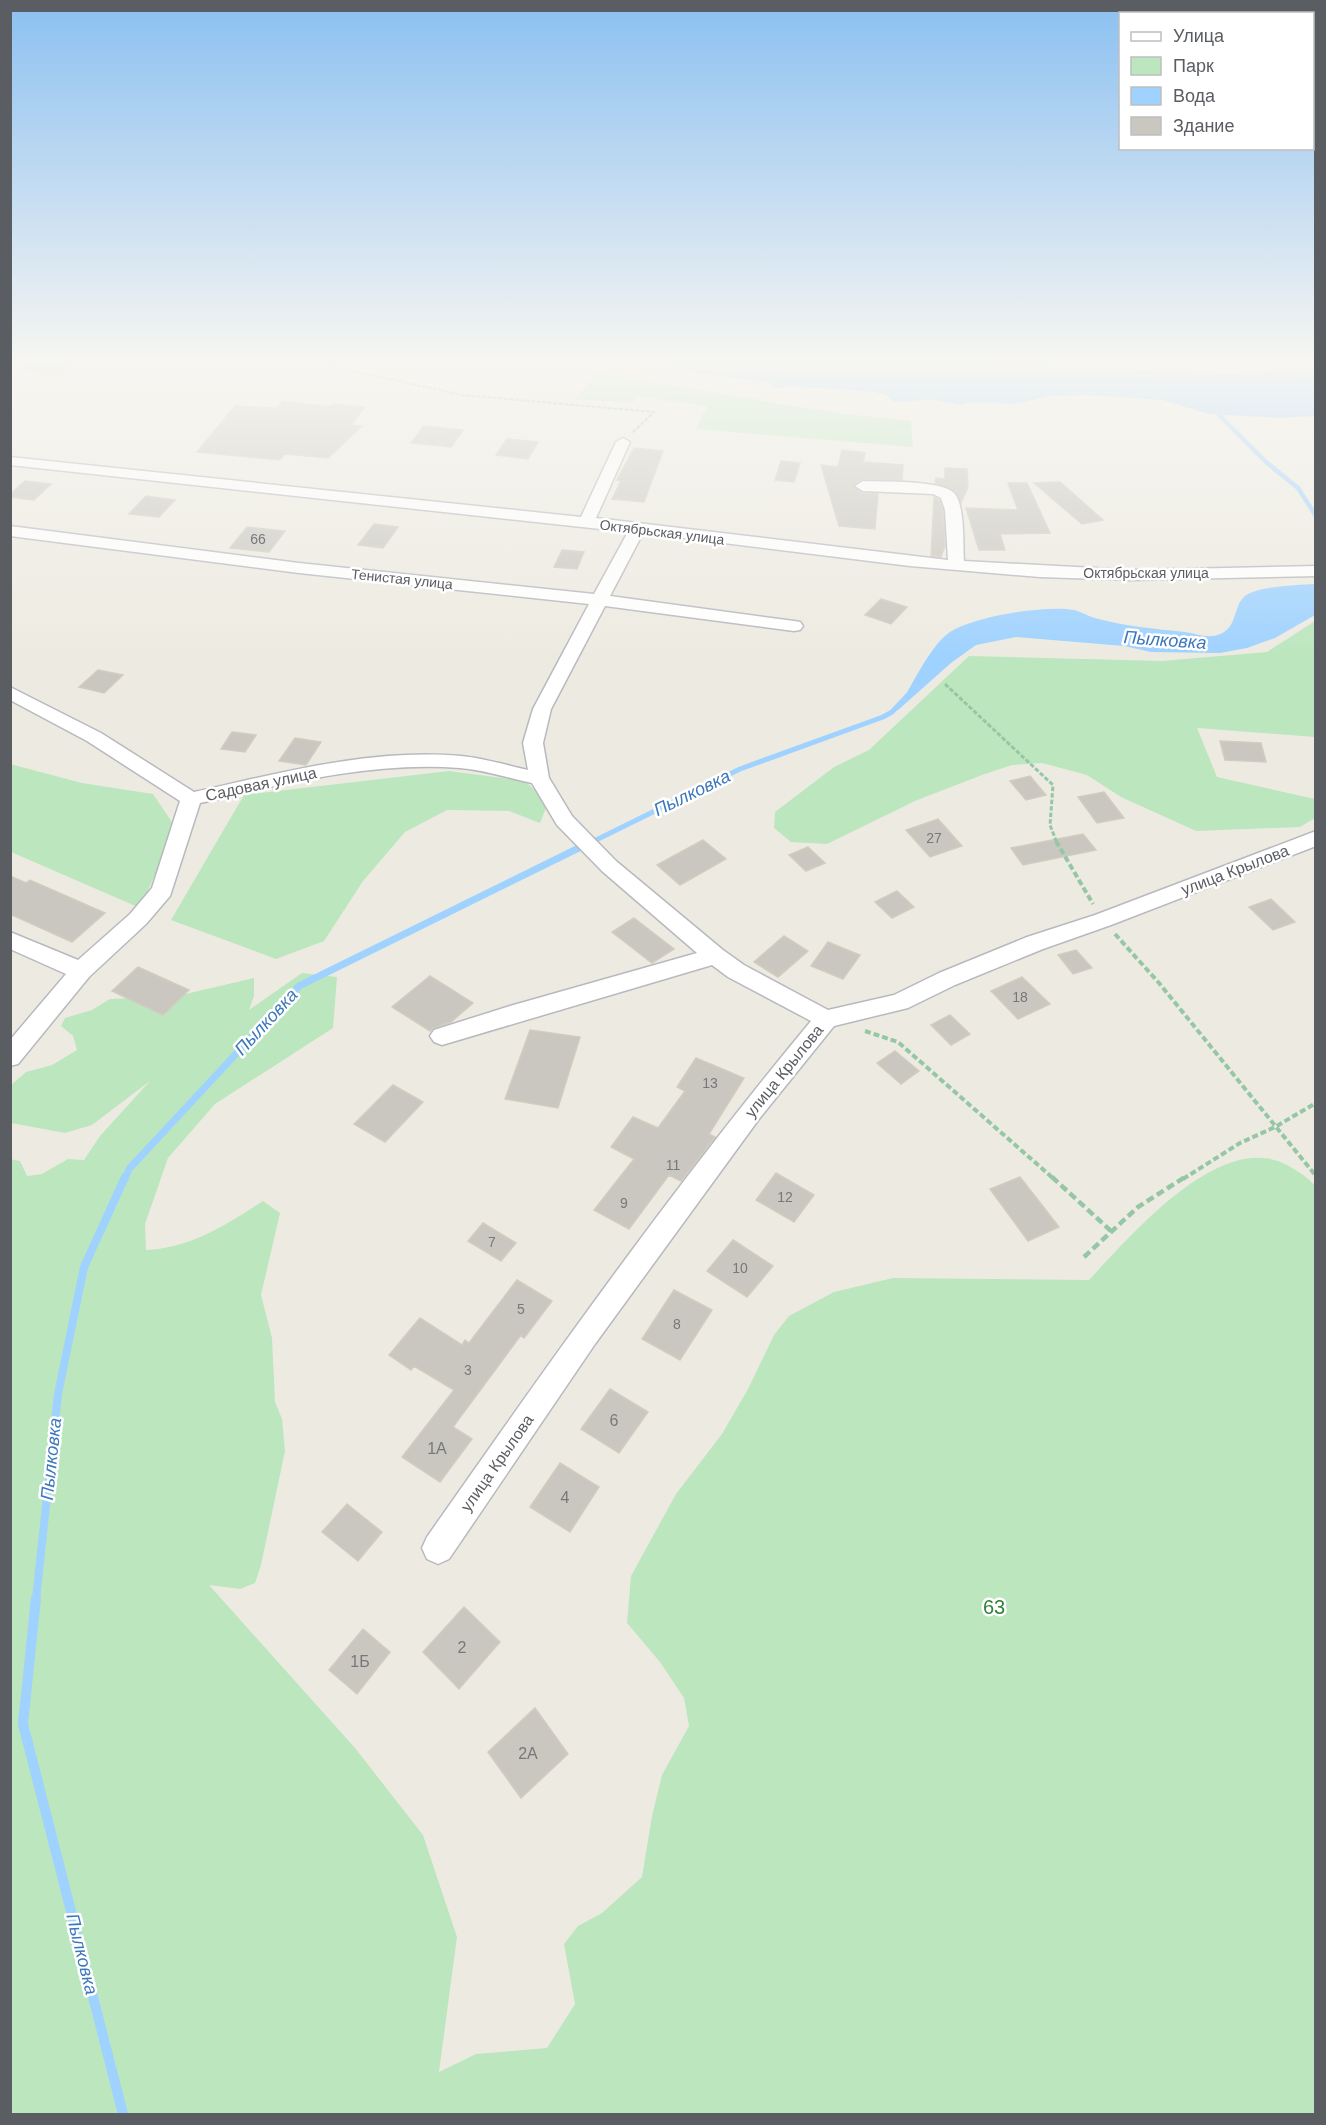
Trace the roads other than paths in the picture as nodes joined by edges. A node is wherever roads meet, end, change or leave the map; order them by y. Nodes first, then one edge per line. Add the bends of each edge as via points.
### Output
1 (616, 458) edge
2 (10, 461) edge
3 (863, 486) dead end
4 (586, 522) junction
5 (637, 529) junction
6 (10, 531) edge
7 (956, 564) junction
8 (1316, 571) edge
9 (600, 600) junction
10 (794, 626) dead end
11 (10, 692) edge
12 (539, 778) junction
13 (191, 799) junction
14 (1316, 838) edge
15 (10, 940) edge
16 (716, 956) junction
17 (81, 971) junction
18 (826, 1019) junction
19 (442, 1036) dead end
20 (10, 1057) edge
21 (438, 1548) dead end

1 - 4 street
2 - 4 street, Октябрьская улица
3 - 7 street via 935,490 948,495 953,510
4 - 5 street, Октябрьская улица
5 - 7 street, Октябрьская улица
5 - 9 street
6 - 9 street, Тенистая улица via 299,568
7 - 8 street, Октябрьская улица via 1106,575
9 - 10 street, Тенистая улица
9 - 12 street via 542,709 533,743
11 - 13 street, Садовая улица via 94,737
12 - 13 street, Садовая улица via 459,762 400,762 340,768
12 - 16 street via 564,820 601,859
13 - 17 street via 162,891 138,919
14 - 18 street, улица Крылова via 1035,943 900,1002
15 - 17 street
16 - 18 street via 736,971
16 - 19 street
17 - 20 street
18 - 21 street, улица Крылова via 750,1112 585,1335

